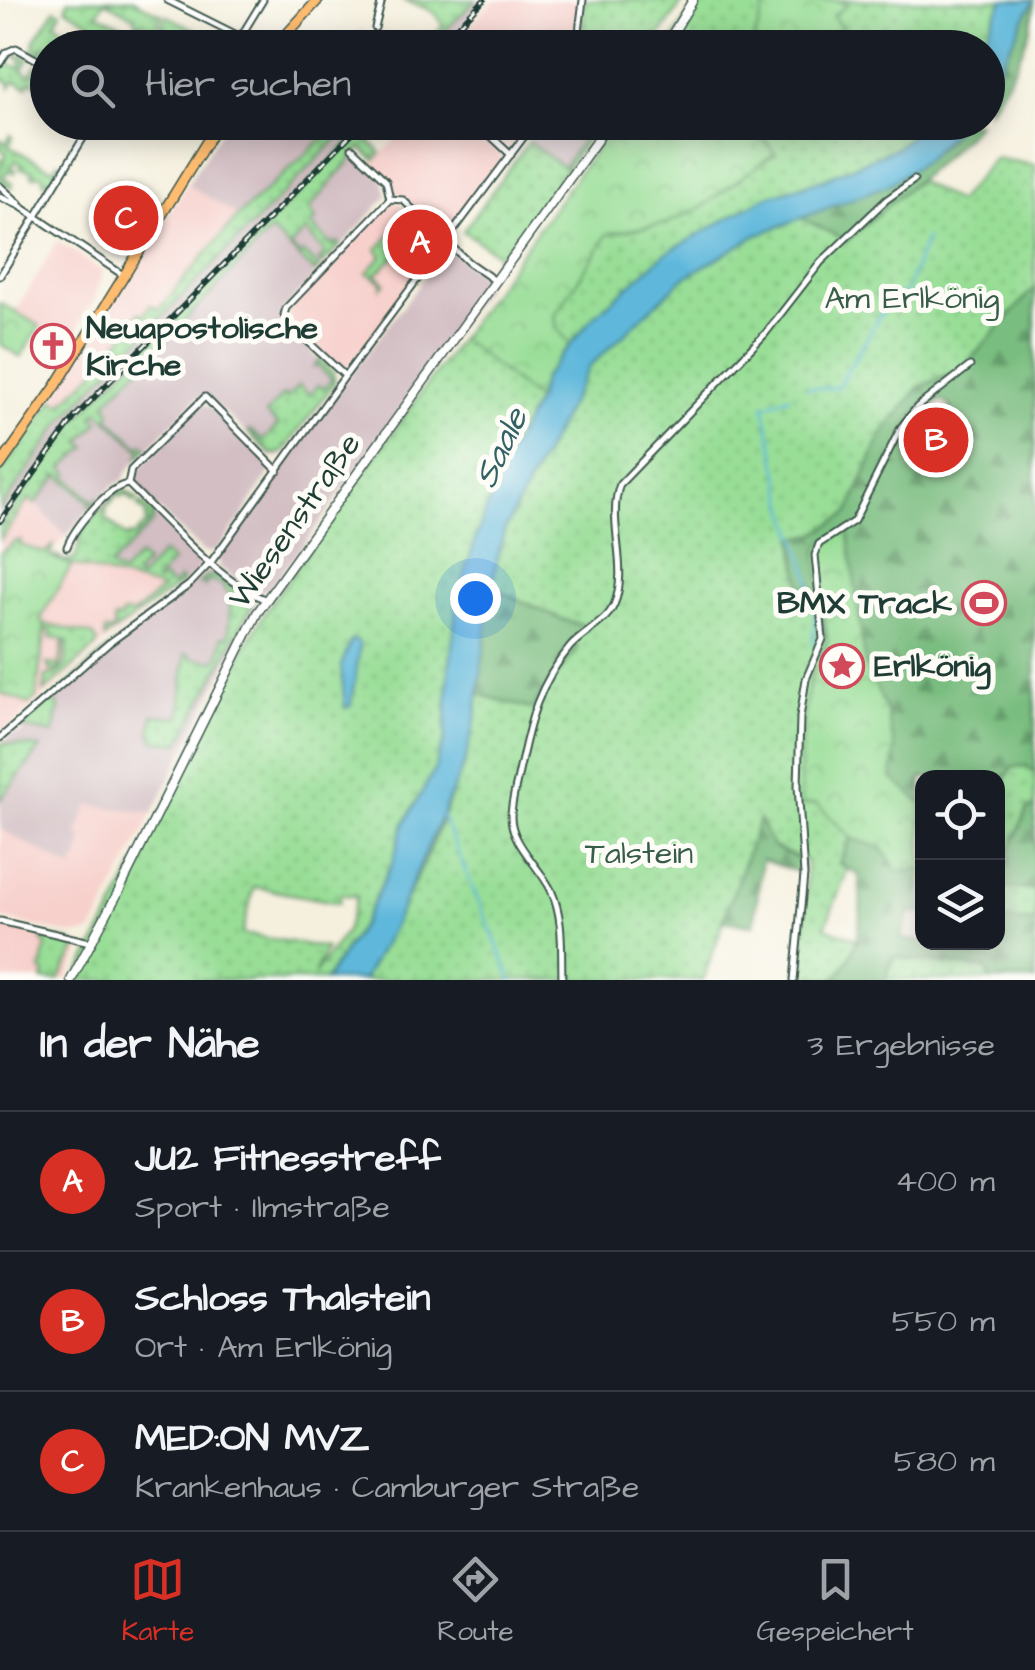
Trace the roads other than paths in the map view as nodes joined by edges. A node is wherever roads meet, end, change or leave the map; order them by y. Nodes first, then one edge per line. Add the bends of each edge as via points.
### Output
1 (166, 0) edge
2 (263, 0) edge
3 (318, 0) edge
4 (382, 0) edge
5 (583, 0) edge
6 (693, 0) edge
7 (180, 3) edge
8 (375, 28) dead end
9 (230, 30) edge
10 (245, 30) edge
11 (290, 30) edge
12 (579, 30) edge
13 (675, 30) edge
14 (30, 56) edge
15 (0, 63) edge
16 (82, 140) edge
17 (208, 140) edge
18 (496, 140) edge
19 (522, 140) edge
20 (597, 140) edge
21 (352, 148) dead end
22 (512, 154) junction
23 (914, 180) dead end
24 (0, 186) edge
25 (0, 197) edge
26 (390, 198) junction
27 (20, 206) junction
28 (36, 217) junction
29 (448, 242) junction
30 (0, 276) edge
31 (123, 276) junction
32 (494, 280) junction
33 (970, 366) dead end
34 (345, 376) junction
35 (0, 466) edge
36 (278, 471) junction
37 (128, 484) junction
38 (67, 547) dead end
39 (210, 562) junction
40 (266, 600) junction
41 (0, 738) edge
42 (0, 921) edge
43 (91, 942) junction
44 (71, 980) edge
45 (562, 980) edge
46 (794, 980) edge

1 - 7 street
2 - 10 street
3 - 11 main road
4 - 8 street
5 - 12 street
6 - 13 street
7 - 9 street
14 - 15 street via 14,48
16 - 28 street
17 - 31 main road
18 - 22 street
19 - 22 street
20 - 32 street, Wiesenstraße
21 - 26 street via 386,181
22 - 29 street
23 - 45 street via 821,262 765,334 620,484 615,602 572,644 540,693 512,810 512,828 557,908
24 - 27 street
25 - 27 street
26 - 29 street via 403,200
26 - 34 street via 284,315
27 - 28 street
28 - 30 street
28 - 31 street
29 - 32 street
29 - 34 street
31 - 35 main road
32 - 40 street, Wiesenstraße
33 - 46 street via 917,407 854,522 814,554 823,639 800,717 804,875
34 - 36 street
36 - 37 street via 205,397 132,470
36 - 39 street
37 - 38 street via 113,490
37 - 39 street
39 - 40 street
39 - 41 street
40 - 43 street, Wiesenstraße
42 - 43 street
43 - 44 street, Wiesenstraße

